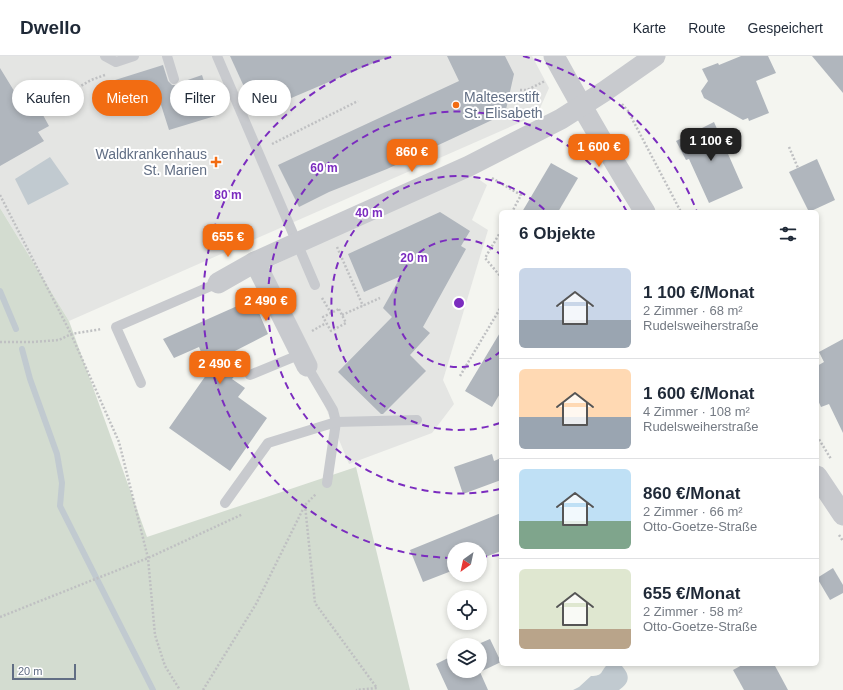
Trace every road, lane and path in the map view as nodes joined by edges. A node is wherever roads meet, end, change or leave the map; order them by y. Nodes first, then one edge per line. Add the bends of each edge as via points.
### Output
1 (105, 56) edge
2 (134, 56) edge
3 (167, 56) edge
4 (217, 56) edge
5 (655, 56) edge
6 (116, 62) junction
7 (558, 64) edge
8 (174, 79) dead end
9 (84, 84) edge
10 (610, 88) junction
11 (520, 90) dead end
12 (358, 101) dead end
13 (582, 106) junction
14 (789, 147) dead end
15 (258, 152) junction
16 (469, 166) junction
17 (798, 168) dead end
18 (0, 195) edge
19 (513, 210) edge
20 (644, 210) edge
21 (680, 210) edge
22 (328, 228) junction
23 (499, 234) edge
24 (297, 243) junction
25 (255, 262) junction
26 (499, 275) edge
27 (218, 283) joint
28 (315, 285) dead end
29 (380, 298) dead end
30 (363, 306) junction
31 (499, 310) edge
32 (342, 315) junction
33 (116, 327) junction
34 (71, 334) junction
35 (0, 342) edge
36 (304, 360) junction
37 (250, 375) dead end
38 (460, 376) dead end
39 (142, 383) dead end
40 (417, 420) dead end
41 (336, 422) junction
42 (819, 439) edge
43 (832, 460) dead end
44 (819, 479) edge
45 (327, 483) joint
46 (225, 503) dead end
47 (305, 505) junction
48 (243, 514) dead end
49 (843, 515) edge
50 (148, 558) junction
51 (0, 617) edge
52 (377, 689) edge
53 (180, 690) edge
54 (203, 690) edge
55 (356, 690) edge

1 - 6 lane
2 - 6 lane
3 - 8 lane
4 - 15 lane
5 - 10 street
6 - 9 path via 104,75
7 - 11 path via 527,90
7 - 13 street
10 - 13 street
10 - 21 path via 628,111
12 - 15 path
13 - 16 street via 562,119
13 - 20 street
14 - 17 path
15 - 24 lane
16 - 19 path via 521,195
16 - 22 street
18 - 34 path
22 - 24 street
22 - 30 path
23 - 26 path via 485,258
24 - 25 street
24 - 28 lane
25 - 27 street
25 - 36 street
27 - 33 lane
29 - 30 path
30 - 32 path
31 - 38 path
32 - 32 path via 346,323 331,332 323,317 339,309
33 - 34 path
33 - 39 lane
34 - 35 path via 59,340
34 - 50 path via 119,442
36 - 37 lane
36 - 41 lane via 333,410
40 - 41 lane
41 - 45 lane
41 - 46 lane via 268,443
42 - 43 path
44 - 49 street
45 - 47 path
47 - 52 path via 315,604
47 - 54 path via 256,604
48 - 50 path
50 - 51 path
50 - 53 path via 155,635 165,666
52 - 55 path

